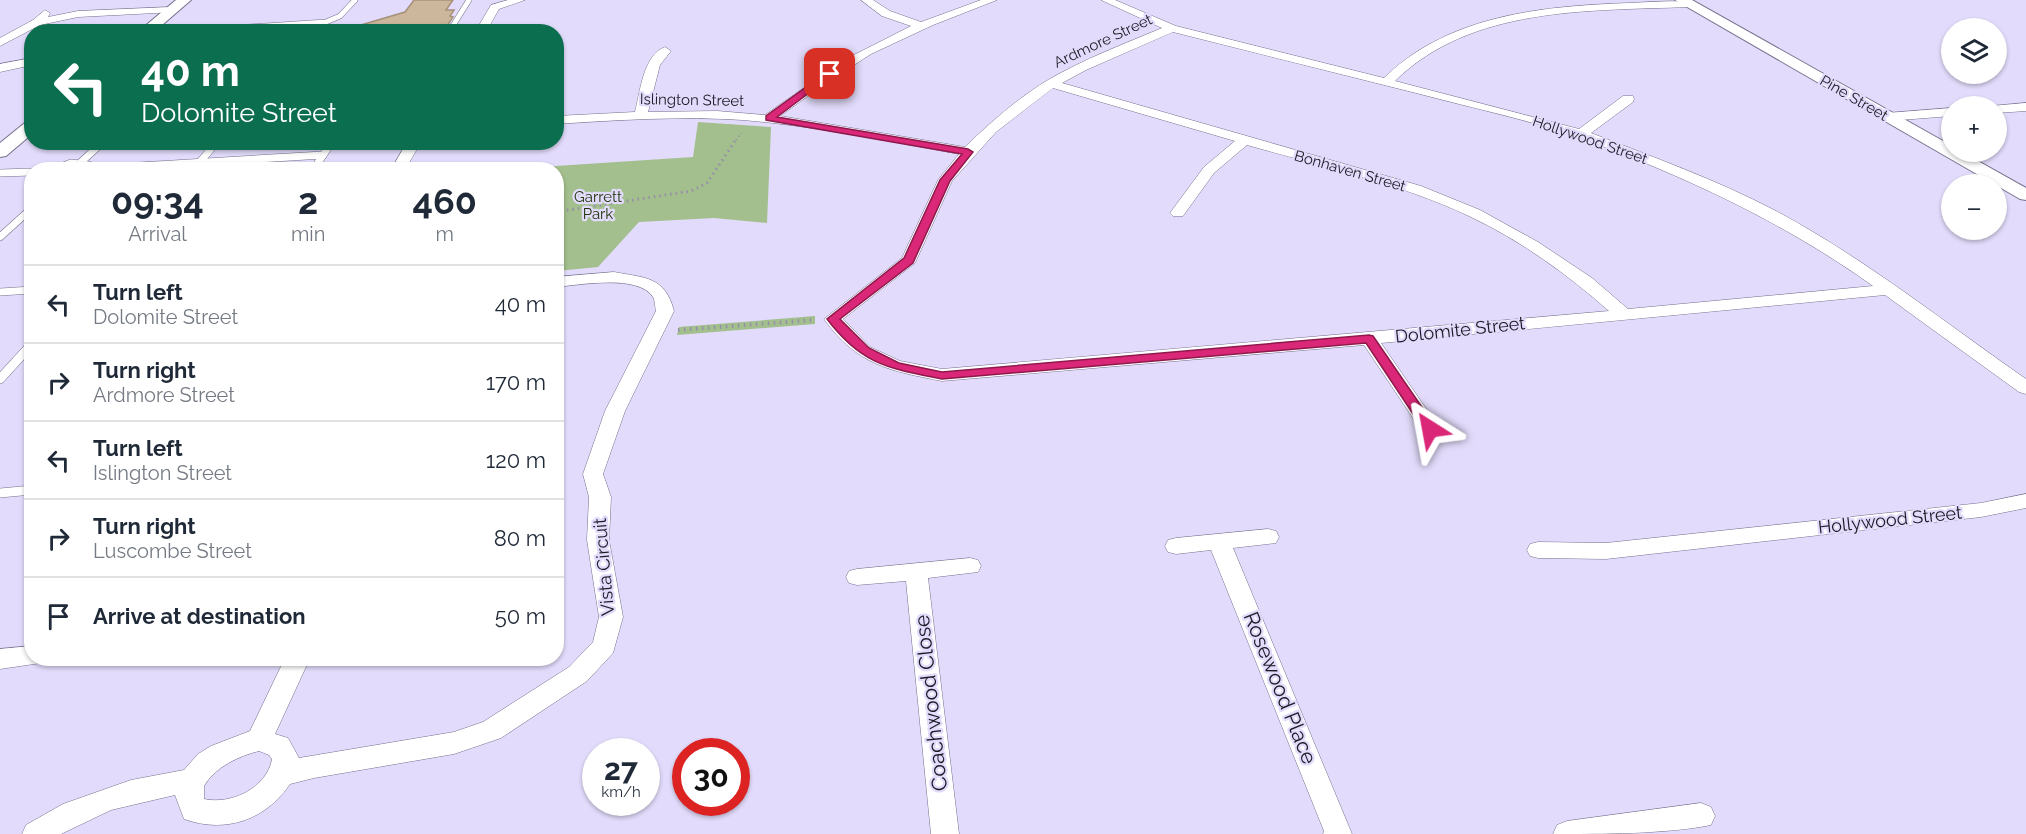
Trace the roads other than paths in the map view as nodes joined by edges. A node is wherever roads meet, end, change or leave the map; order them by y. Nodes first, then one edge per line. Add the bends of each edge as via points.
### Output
1 (184, 0) edge
2 (355, 0) edge
3 (469, 0) edge
4 (520, 0) edge
5 (866, 0) edge
6 (992, 0) edge
7 (1106, 0) edge
8 (1686, 2) edge
9 (54, 6) dead end
10 (171, 10) junction
11 (38, 22) junction
12 (35, 24) edge
13 (154, 24) edge
14 (295, 24) edge
15 (455, 24) edge
16 (485, 24) edge
17 (923, 26) junction
18 (1173, 28) junction
19 (24, 30) edge
20 (0, 44) edge
21 (665, 51) dead end
22 (24, 63) edge
23 (0, 68) edge
24 (1387, 82) junction
25 (1051, 84) junction
26 (1628, 99) dead end
27 (2026, 107) edge
28 (2007, 108) edge
29 (1941, 113) edge
30 (641, 115) junction
31 (1887, 117) junction
32 (763, 118) junction
33 (564, 120) edge
34 (24, 132) edge
35 (1581, 134) junction
36 (1244, 140) junction
37 (94, 150) edge
38 (210, 150) edge
39 (326, 150) edge
40 (0, 152) edge
41 (968, 152) junction
42 (323, 154) junction
43 (81, 162) edge
44 (199, 162) joint
45 (318, 162) edge
46 (24, 172) edge
47 (0, 173) edge
48 (2026, 195) edge
49 (1178, 213) dead end
50 (24, 215) edge
51 (0, 237) edge
52 (564, 281) edge
53 (24, 290) edge
54 (1888, 290) junction
55 (0, 292) edge
56 (1623, 314) junction
57 (833, 319) joint
58 (1369, 339) junction
59 (24, 353) edge
60 (0, 379) edge
61 (2026, 388) edge
62 (1430, 429) dead end
63 (24, 491) edge
64 (0, 493) edge
65 (2026, 501) edge
66 (1268, 537) dead end
67 (1219, 542) junction
68 (1176, 546) dead end
69 (1538, 550) dead end
70 (970, 566) dead end
71 (916, 572) junction
72 (857, 577) dead end
73 (24, 657) edge
74 (0, 659) edge
75 (294, 666) edge
76 (259, 740) junction
77 (283, 774) junction
78 (192, 781) junction
79 (1701, 816) dead end
80 (1340, 833) edge
81 (36, 834) edge
82 (945, 834) edge
83 (1567, 834) edge

1 - 10 street
2 - 14 lane via 340,16 326,22
3 - 15 lane
4 - 16 street via 495,7
5 - 17 street via 891,16
6 - 17 street
7 - 18 street, Hollywood Street
8 - 24 street via 1565,12 1495,23 1436,45
8 - 31 street, Pine Street
9 - 11 street
10 - 11 street via 78,14
10 - 13 street
11 - 12 street
17 - 32 street via 830,74
18 - 24 street, Hollywood Street
18 - 25 street, Ardmore Street
19 - 20 street
21 - 30 street via 654,64
22 - 23 street
24 - 35 street, Hollywood Street
25 - 36 street, Bonhaven Street
25 - 41 street, Ardmore Street
26 - 35 street
27 - 28 street
29 - 31 street
30 - 32 street, Islington Street
30 - 33 street, Islington Street
31 - 48 street, Pine Street
32 - 41 street, Islington Street
34 - 40 street
35 - 54 street, Hollywood Street via 1694,178 1770,214 1838,254
36 - 49 street via 1209,170
36 - 56 street, Bonhaven Street via 1416,189 1475,213 1532,244
37 - 43 lane
38 - 44 lane
39 - 42 lane
41 - 57 street, Ardmore Street via 945,180 909,260
42 - 44 lane
42 - 45 lane
46 - 47 lane
50 - 51 lane
52 - 77 street, Vista Circuit via 614,277 645,283 661,295 665,311 615,411 593,474 600,497 598,540 611,617 604,646 578,674 492,730 454,743
53 - 55 lane
54 - 56 street, Dolomite Street
54 - 61 street, Hollywood Street
56 - 58 street, Dolomite Street
57 - 58 street, Dolomite Street via 864,351 895,366 942,375
58 - 62 street
59 - 60 lane
63 - 64 lane
65 - 69 street, Hollywood Street via 1981,510 1606,550
66 - 67 street
67 - 68 street
67 - 80 street, Rosewood Place
70 - 71 street
71 - 72 street
71 - 82 street, Coachwood Close
73 - 74 street
75 - 76 street
76 - 77 street via 271,741 285,753
76 - 78 street via 244,742 214,757
77 - 78 street via 261,799 245,809 214,816 194,810 189,802
78 - 81 street via 109,797
79 - 83 street

